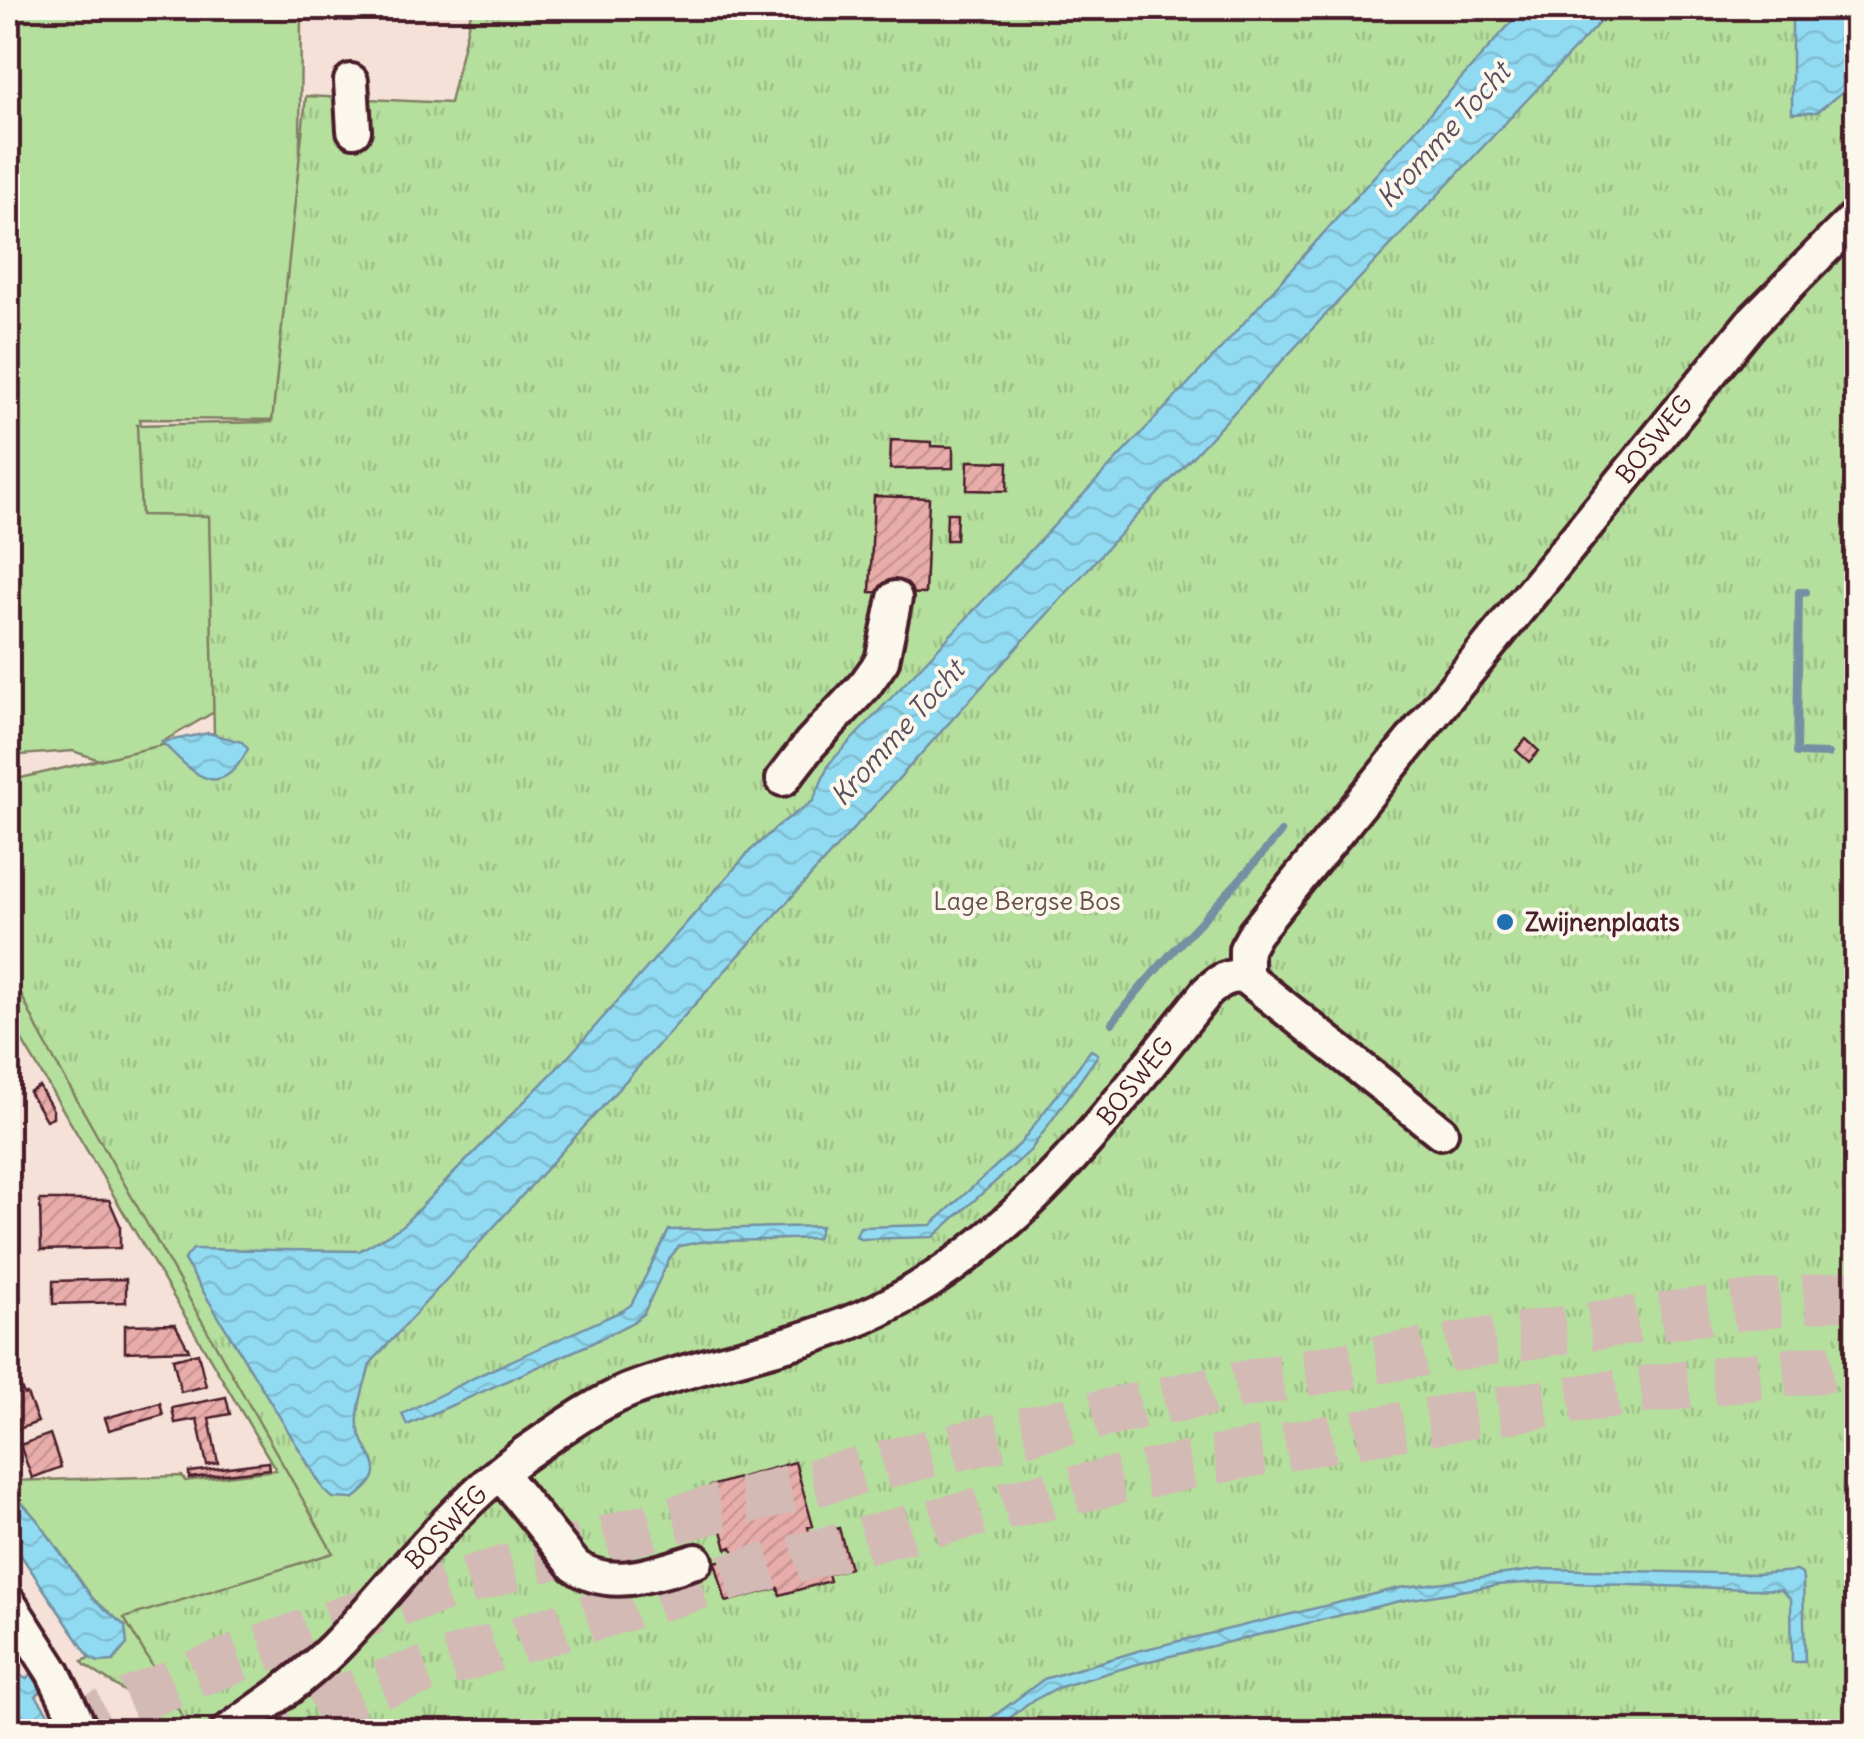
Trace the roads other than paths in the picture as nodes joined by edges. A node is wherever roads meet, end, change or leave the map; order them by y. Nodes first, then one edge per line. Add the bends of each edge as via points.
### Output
1 (351, 81) dead end
2 (354, 130) dead end
3 (1856, 217) edge
4 (894, 598) dead end
5 (783, 779) dead end
6 (1246, 977) junction
7 (1441, 1132) dead end
8 (500, 1472) junction
9 (696, 1562) dead end
10 (8, 1602) edge
11 (52, 1672) junction
12 (82, 1732) edge
13 (107, 1732) edge
14 (227, 1732) edge

1 - 2 street
3 - 6 street, BOSWEG via 1751,322 1255,933 1246,949
4 - 5 street via 882,661
6 - 7 street
6 - 8 street, BOSWEG via 1219,981 1207,992 1068,1163 994,1236 933,1280 828,1332 637,1387
8 - 9 street via 587,1574 636,1578
8 - 14 street, BOSWEG via 429,1539 331,1651
10 - 11 street
11 - 12 street
11 - 13 street

